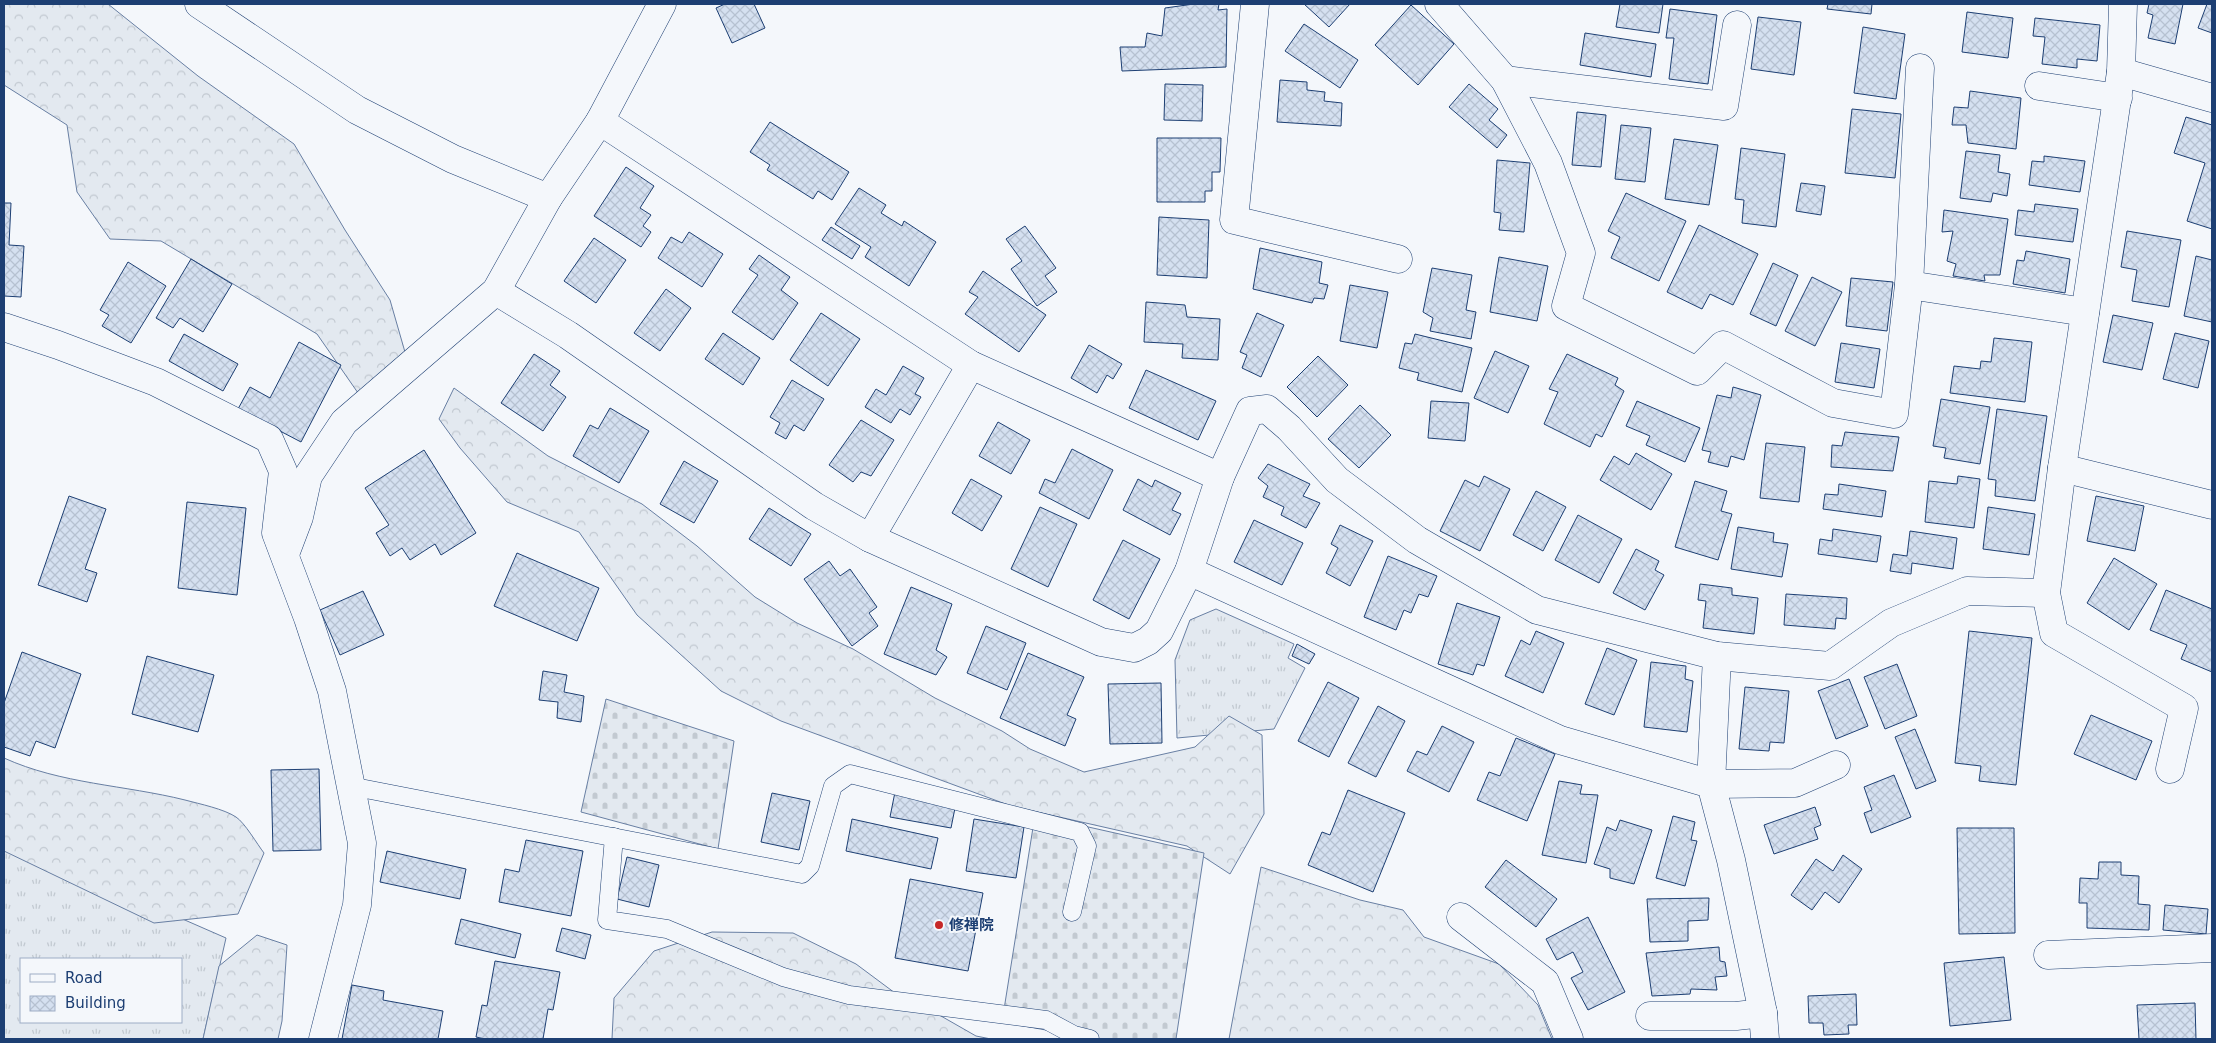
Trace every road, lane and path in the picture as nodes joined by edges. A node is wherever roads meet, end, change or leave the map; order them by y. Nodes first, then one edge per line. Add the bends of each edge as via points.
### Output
1 (199, 4) edge
2 (662, 4) edge
3 (1255, 4) edge
4 (1439, 4) edge
5 (2123, 4) edge
6 (1738, 25) dead end
7 (1920, 68) dead end
8 (1505, 80) junction
9 (2120, 85) junction
10 (2039, 86) dead end
11 (2212, 98) edge
12 (600, 121) junction
13 (548, 198) junction
14 (1398, 259) dead end
15 (1909, 285) junction
16 (496, 291) junction
17 (2085, 312) junction
18 (4, 327) edge
19 (971, 365) junction
20 (2062, 468) junction
21 (1220, 477) junction
22 (2212, 506) edge
23 (870, 538) junction
24 (285, 554) junction
25 (1189, 571) junction
26 (2046, 593) junction
27 (1716, 656) junction
28 (1836, 765) dead end
29 (2170, 769) dead end
30 (1711, 784) junction
31 (350, 786) junction
32 (614, 837) junction
33 (1072, 912) dead end
34 (1461, 918) dead end
35 (2212, 948) edge
36 (2048, 955) dead end
37 (1650, 1016) dead end
38 (1764, 1026) edge
39 (323, 1039) edge
40 (1090, 1039) edge
41 (1568, 1039) edge

1 - 13 street via 357,110 454,159
2 - 12 street
3 - 14 street via 1234,220
4 - 8 street
5 - 9 street
6 - 8 street via 1724,106
7 - 15 street
8 - 15 street via 1548,163 1581,254 1566,306 1697,370 1723,345 1833,403 1894,414
9 - 10 street
9 - 11 street
9 - 17 street
12 - 13 street
12 - 19 street
13 - 16 street
15 - 17 street
16 - 23 street via 568,335 814,506
16 - 24 street via 344,422 308,476 299,518
17 - 20 street
18 - 24 street via 156,382 269,439 283,471 276,533
19 - 21 street
19 - 23 street
20 - 22 street
20 - 26 street
21 - 25 street
21 - 27 street via 1250,411 1267,409 1289,428 1336,480 1417,540 1537,610
23 - 25 street via 1101,642 1134,648 1159,631
24 - 31 street via 332,691
25 - 30 street via 1560,740
26 - 27 street via 1967,591 1891,623 1830,666
26 - 29 street via 2054,633 2184,708
27 - 30 street
28 - 30 street via 1795,783
30 - 38 street via 1731,860
31 - 32 lane
31 - 39 street via 362,843 357,905
32 - 33 lane via 802,874 810,866 833,786 850,774 1080,832 1086,846
32 - 40 lane via 607,920 666,929 783,977 849,995 1046,1020 1074,1035
34 - 41 street via 1544,982
35 - 36 street
37 - 38 street via 1736,1016

